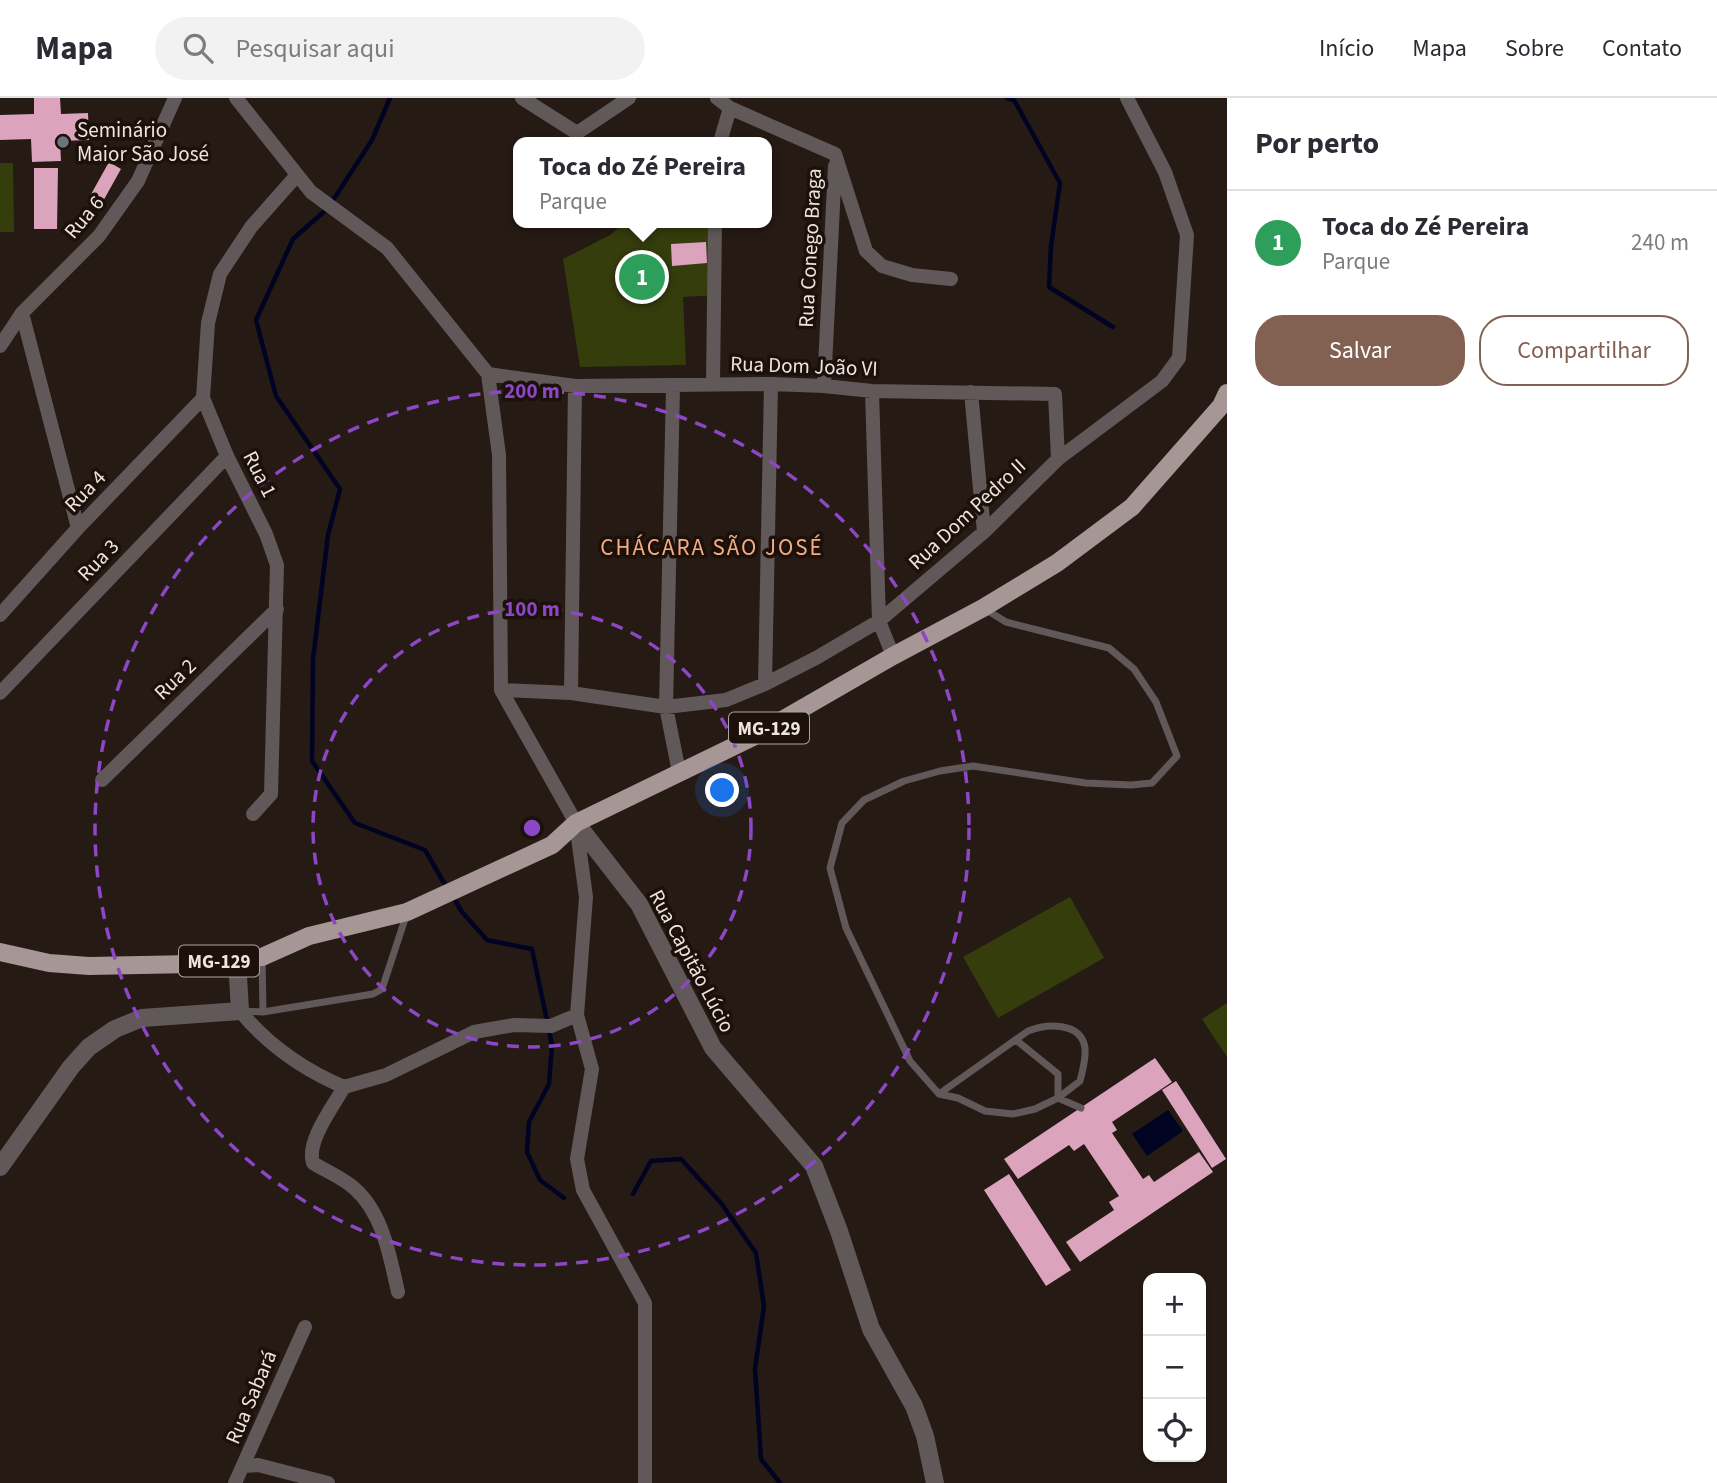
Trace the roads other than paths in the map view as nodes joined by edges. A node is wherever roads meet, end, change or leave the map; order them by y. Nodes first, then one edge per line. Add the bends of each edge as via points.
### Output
1 (176, 98) edge
2 (236, 98) edge
3 (522, 98) edge
4 (629, 98) edge
5 (717, 98) edge
6 (1127, 98) edge
7 (730, 108) junction
8 (721, 137) edge
9 (835, 154) junction
10 (297, 175) junction
11 (715, 228) edge
12 (951, 279) dead end
13 (22, 313) junction
14 (0, 346) edge
15 (488, 374) junction
16 (713, 384) junction
17 (771, 384) junction
18 (575, 386) junction
19 (824, 386) junction
20 (673, 387) junction
21 (872, 391) junction
22 (971, 392) junction
23 (1227, 393) edge
24 (203, 398) junction
25 (227, 456) junction
26 (1058, 459) junction
27 (78, 528) junction
28 (984, 532) junction
29 (983, 608) junction
30 (277, 609) junction
31 (0, 615) edge
32 (879, 621) junction
33 (893, 656) junction
34 (765, 684) junction
35 (501, 690) junction
36 (0, 693) edge
37 (571, 693) junction
38 (666, 707) junction
39 (679, 772) junction
40 (102, 780) dead end
41 (253, 814) dead end
42 (576, 823) junction
43 (407, 912) junction
44 (0, 952) edge
45 (262, 957) junction
46 (237, 959) junction
47 (240, 1011) junction
48 (263, 1012) junction
49 (577, 1015) junction
50 (1016, 1040) junction
51 (344, 1087) junction
52 (939, 1094) junction
53 (1058, 1098) junction
54 (1081, 1108) dead end
55 (0, 1167) edge
56 (398, 1292) dead end
57 (305, 1326) dead end
58 (244, 1466) junction
59 (235, 1483) edge
60 (328, 1483) edge
61 (645, 1483) edge
62 (934, 1483) edge

1 - 13 street, Rua 6 via 138,181 99,236
2 - 10 street
3 - 4 street via 577,132
5 - 7 street
6 - 26 street, Rua Dom Pedro II via 1165,172 1187,235 1179,358 1162,381
7 - 8 street
7 - 9 street
9 - 12 street via 866,251 882,266
9 - 19 street, Rua Conego Braga
10 - 15 street via 311,192 387,248
10 - 24 street, Rua 1 via 251,227 220,274 208,323
11 - 16 street
13 - 14 street, Rua 6
13 - 27 street
15 - 18 street, Rua Dom João VI
15 - 35 street via 499,455
16 - 17 street, Rua Dom João VI
16 - 20 street, Rua Dom João VI
17 - 19 street, Rua Dom João VI
17 - 34 street
18 - 20 street, Rua Dom João VI
18 - 37 street
19 - 21 street, Rua Dom João VI
20 - 38 street
21 - 22 street, Rua Dom João VI
21 - 32 street
22 - 26 street, Rua Dom João VI via 1055,394
22 - 28 street
23 - 29 main road, MG-129 via 1221,406 1132,507 1057,563
24 - 25 street, Rua 1
24 - 27 street, Rua 4
25 - 30 street, Rua 1 via 277,565
25 - 36 street, Rua 3
26 - 28 street, Rua Dom Pedro II
27 - 31 street, Rua 4
28 - 32 street, Rua Dom Pedro II
29 - 33 main road, MG-129
29 - 52 lane via 1006,622 1109,648 1133,669 1156,702 1178,756 1152,783 1131,785 972,766 940,771 864,800 842,823 830,868 846,928 910,1061
30 - 40 street, Rua 2
30 - 41 street, Rua 1 via 271,794
32 - 33 street
32 - 34 street, Rua Dom Pedro II
33 - 39 main road, MG-129 via 751,738
34 - 38 street, Rua Dom Pedro II via 726,700
35 - 37 street, Rua Dom Pedro II
35 - 42 street, Rua Capitão Lúcio
37 - 38 street, Rua Dom Pedro II
38 - 39 street
39 - 42 main road, MG-129
42 - 43 main road, MG-129 via 552,845
42 - 49 street via 586,897
42 - 62 street, Rua Capitão Lúcio via 639,904 713,1048 814,1166 871,1329 914,1406
43 - 45 main road, MG-129 via 309,936
43 - 48 lane via 382,989 373,995
44 - 46 main road, MG-129 via 49,963 101,966
45 - 46 main road, MG-129
45 - 48 lane
46 - 47 street
47 - 48 lane
47 - 51 street via 256,1030 314,1074
47 - 55 street via 142,1018 107,1035 71,1067
49 - 51 street via 551,1026 474,1032 386,1075
49 - 61 street via 592,1069 577,1159 583,1189 645,1303
50 - 52 lane
50 - 53 lane via 1058,1074
50 - 53 lane via 1044,1025 1076,1032 1085,1045 1080,1081
51 - 56 street via 313,1142 311,1156 313,1163 354,1188 370,1205
52 - 53 lane via 985,1111 1013,1114
53 - 54 lane
57 - 58 street, Rua Sabará
58 - 59 street, Rua Sabará
58 - 60 street via 258,1465

